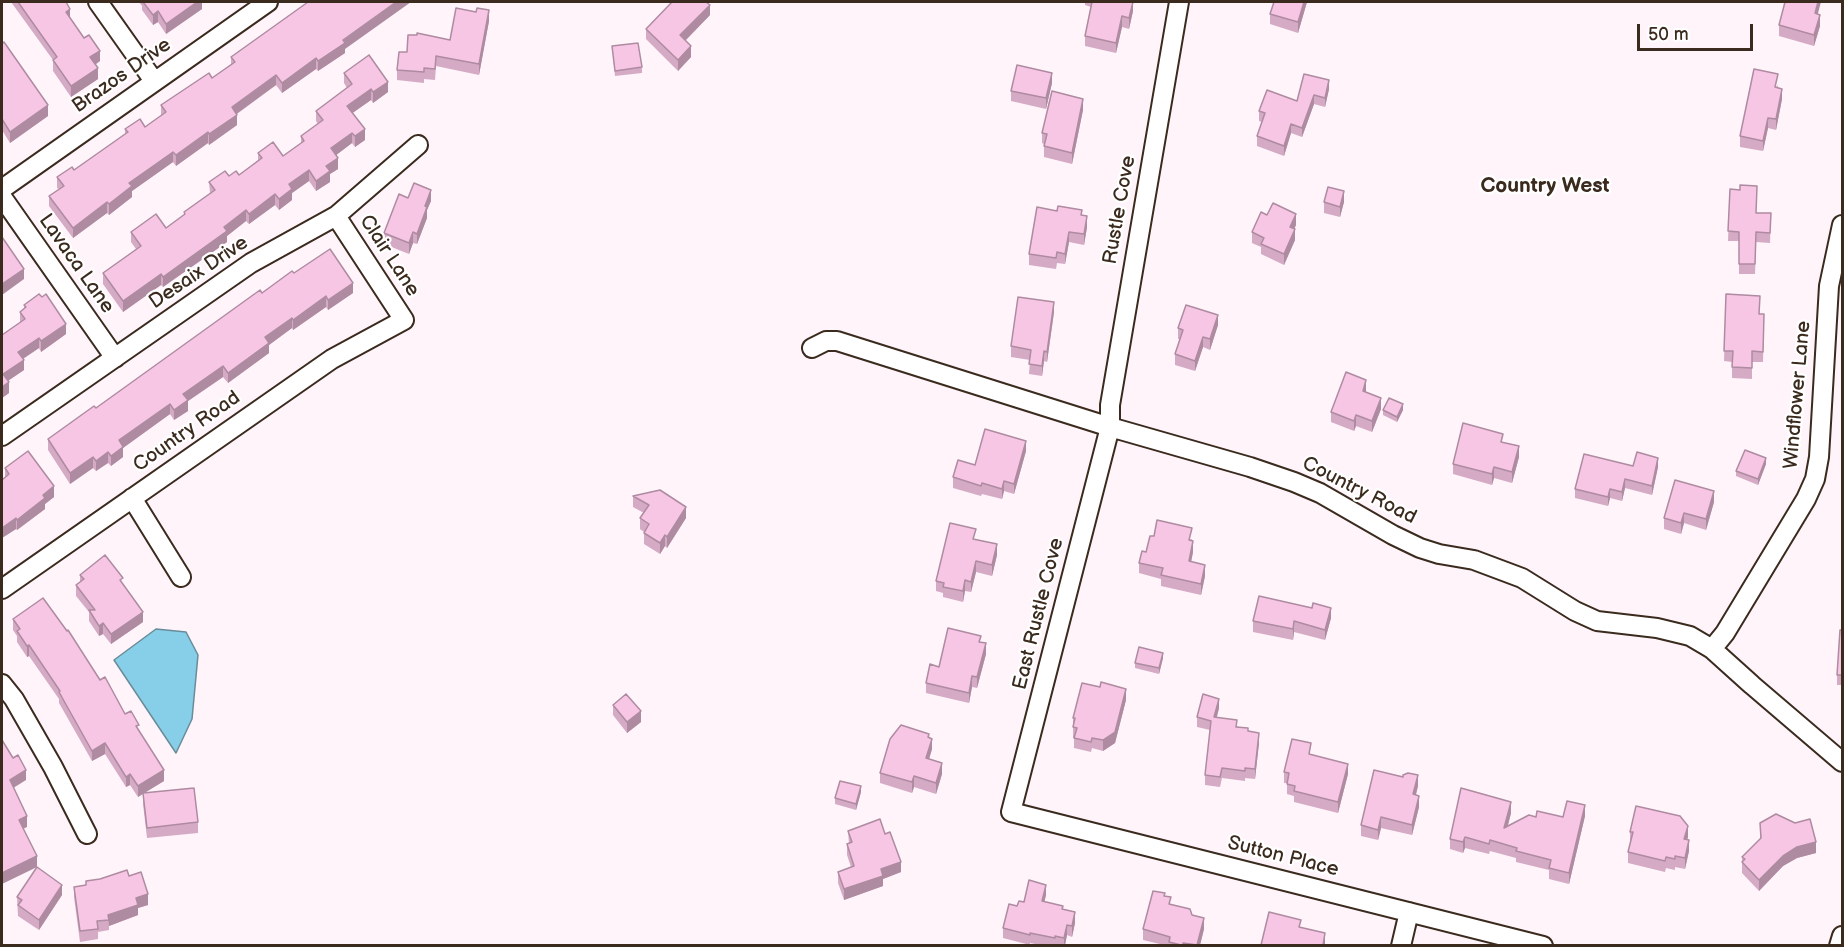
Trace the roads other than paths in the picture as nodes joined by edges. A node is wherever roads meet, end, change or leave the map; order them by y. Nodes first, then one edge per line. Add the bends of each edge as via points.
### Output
1 (98, 2) edge
2 (268, 2) edge
3 (1179, 2) edge
4 (154, 81) junction
5 (418, 145) dead end
6 (2, 189) edge
7 (2, 197) edge
8 (336, 216) junction
9 (1842, 225) edge
10 (404, 320) joint
11 (812, 348) dead end
12 (115, 358) junction
13 (1110, 427) junction
14 (2, 436) edge
15 (132, 498) junction
16 (181, 577) dead end
17 (2, 589) edge
18 (1712, 649) junction
19 (2, 684) edge
20 (1842, 762) edge
21 (1011, 812) joint
22 (87, 834) dead end
23 (1409, 912) junction
24 (1842, 936) edge
25 (1401, 945) edge
26 (1543, 945) edge
27 (1839, 945) edge

1 - 4 street
2 - 4 street, Brazos Drive
3 - 13 street, Rustle Cove via 1112,395
4 - 6 street, Brazos Drive
5 - 8 street, Desaix Drive
7 - 12 street, Lavaca Lane
8 - 10 street, Clair Lane
8 - 12 street, Desaix Drive via 251,263
9 - 18 street, Windflower Lane via 1829,286 1820,457 1815,479
10 - 15 street, Country Road via 332,359
11 - 13 street, Country Road via 837,341
12 - 14 street, Desaix Drive
13 - 18 street, Country Road via 1294,482 1420,548 1474,560 1522,578 1597,621 1690,636
13 - 21 street, East Rustle Cove
15 - 16 street
15 - 17 street, Country Road
18 - 20 street, Country Road
19 - 22 street via 53,767
21 - 23 street, Sutton Place
23 - 25 street
23 - 26 street, Sutton Place
24 - 27 street

